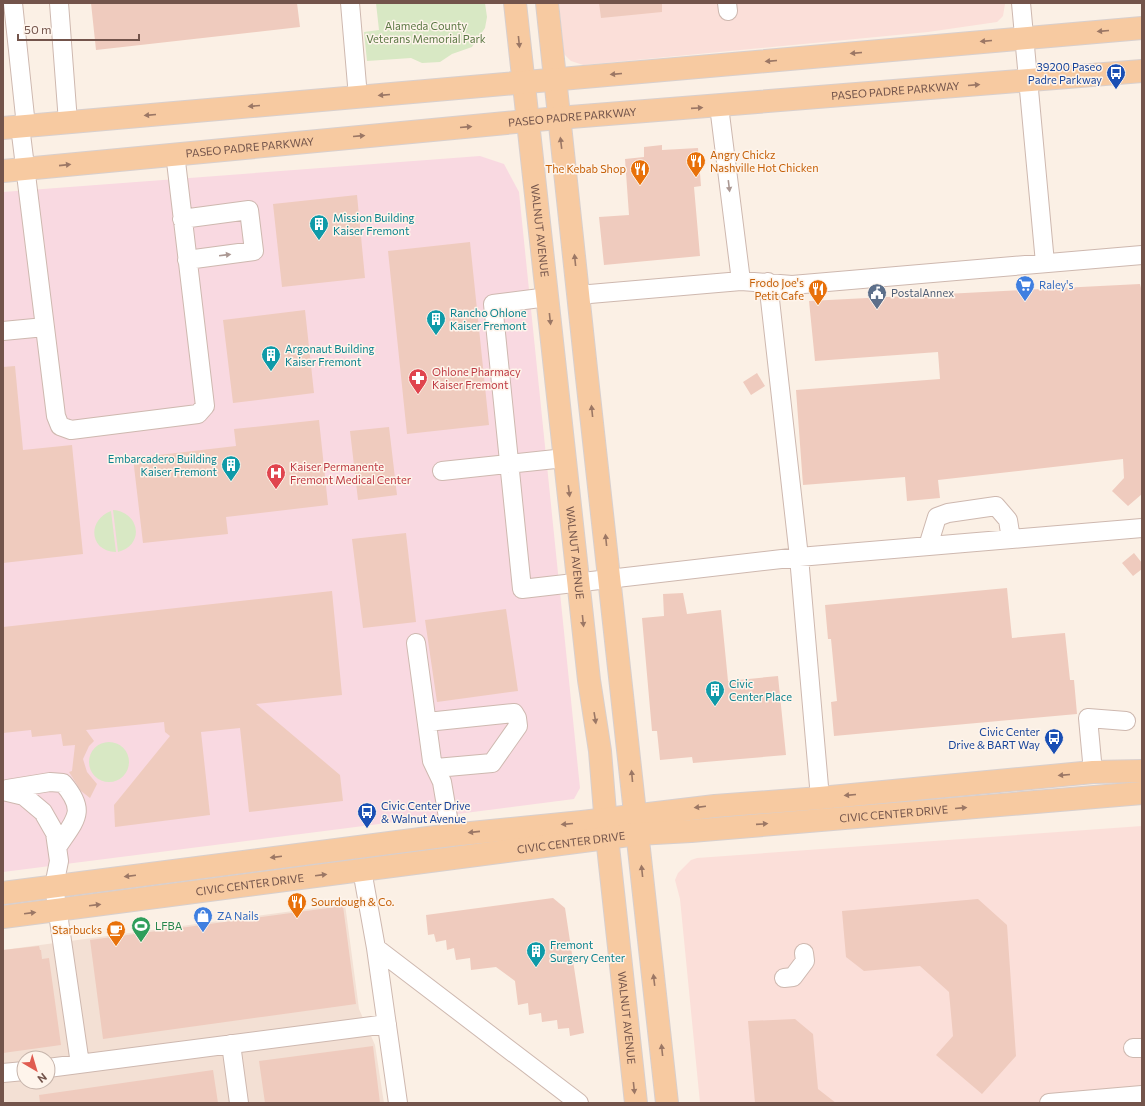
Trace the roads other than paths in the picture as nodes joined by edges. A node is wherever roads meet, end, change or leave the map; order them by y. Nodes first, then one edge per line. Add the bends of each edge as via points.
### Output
1 (13, 3) edge
2 (59, 3) edge
3 (350, 3) edge
4 (515, 3) edge
5 (547, 3) edge
6 (1021, 3) edge
7 (1142, 28) edge
8 (1024, 38) junction
9 (11, 58) edge
10 (1142, 71) edge
11 (555, 80) junction
12 (1028, 81) junction
13 (523, 82) junction
14 (358, 97) junction
15 (719, 106) junction
16 (558, 118) junction
17 (528, 121) junction
18 (68, 122) junction
19 (16, 126) edge
20 (175, 153) junction
21 (26, 169) junction
22 (3, 171) edge
23 (182, 219) junction
24 (1142, 255) edge
25 (187, 260) junction
26 (1045, 263) junction
27 (741, 281) junction
28 (768, 282) junction
29 (578, 295) junction
30 (548, 297) junction
31 (45, 327) junction
32 (3, 331) edge
33 (565, 458) junction
34 (510, 464) junction
35 (442, 471) dead end
36 (1142, 528) edge
37 (1011, 539) junction
38 (928, 546) junction
39 (799, 557) junction
40 (610, 579) junction
41 (579, 582) junction
42 (416, 643) dead end
43 (1126, 721) dead end
44 (427, 722) junction
45 (436, 768) junction
46 (1142, 771) edge
47 (1093, 772) junction
48 (3, 791) edge
49 (1142, 793) edge
50 (820, 798) junction
51 (636, 824) junction
52 (607, 828) junction
53 (451, 835) junction
54 (58, 846) junction
55 (362, 870) junction
56 (54, 886) junction
57 (3, 893) edge
58 (57, 910) junction
59 (3, 917) edge
60 (376, 948) junction
61 (804, 953) dead end
62 (784, 978) dead end
63 (387, 1024) junction
64 (230, 1044) junction
65 (80, 1064) junction
66 (56, 1067) edge
67 (16, 1072) edge
68 (3, 1074) edge
69 (1142, 1096) edge
70 (239, 1103) edge
71 (398, 1103) edge
72 (579, 1103) edge
73 (636, 1103) edge
74 (667, 1103) edge
75 (1049, 1103) edge

1 - 9 lane
2 - 18 lane
3 - 14 lane
4 -> 13 main road, WALNUT AVENUE
5 - 11 main road
6 - 8 lane
7 -> 8 main road
8 -> 11 main road
8 - 12 lane
9 - 19 lane
10 - 12 main road, PASEO PADRE PARKWAY
11 - 13 main road
11 - 16 main road
15 -> 12 main road, PASEO PADRE PARKWAY
12 - 26 lane
13 -> 14 main road
13 - 17 main road, WALNUT AVENUE
14 -> 18 main road
16 -> 15 main road, PASEO PADRE PARKWAY
15 -> 27 lane
16 - 17 main road, PASEO PADRE PARKWAY
29 -> 16 main road
20 -> 17 main road, PASEO PADRE PARKWAY
17 - 30 main road, WALNUT AVENUE
18 - 19 main road
19 - 21 lane
21 -> 20 main road, PASEO PADRE PARKWAY
20 - 23 lane
21 - 22 main road, PASEO PADRE PARKWAY
21 - 31 lane
23 - 25 lane
25 -> 23 lane via 254,251 249,210
24 - 26 lane
25 - 31 lane via 205,406 198,414 71,430 60,426 56,416
26 - 28 lane via 792,284
27 - 28 lane
27 - 29 lane
28 - 39 lane
40 -> 29 main road
30 -> 33 main road, WALNUT AVENUE
30 - 34 lane via 493,304
31 - 32 lane
33 - 34 lane
33 -> 41 main road, WALNUT AVENUE
34 - 35 lane
34 - 41 lane via 522,589
36 - 37 lane
37 - 38 lane
37 - 38 lane via 1008,520 996,506 937,517
38 - 39 lane
39 - 40 lane
39 - 50 lane
40 - 41 lane
51 -> 40 main road
41 -> 52 main road, WALNUT AVENUE
42 - 44 lane
43 - 47 lane via 1088,718
44 - 45 lane via 432,761
44 - 45 lane via 514,713 518,718 518,726 492,763
45 - 53 lane via 442,782
46 - 47 main road, CIVIC CENTER DRIVE
47 -> 50 main road, CIVIC CENTER DRIVE
48 - 54 lane via 24,796 43,812 55,833
48 - 54 lane via 50,782 63,783 77,803 75,820
51 -> 49 main road, CIVIC CENTER DRIVE via 691,831
50 -> 51 main road, CIVIC CENTER DRIVE via 715,806
51 - 52 main road, CIVIC CENTER DRIVE
74 -> 51 main road
52 -> 53 main road, CIVIC CENTER DRIVE via 582,822
52 - 55 main road, CIVIC CENTER DRIVE
52 -> 73 main road, WALNUT AVENUE
53 -> 56 main road, CIVIC CENTER DRIVE
54 - 56 lane via 59,860
58 -> 55 main road, CIVIC CENTER DRIVE
55 - 60 lane
56 - 57 main road, CIVIC CENTER DRIVE
56 - 58 lane
59 -> 58 main road, CIVIC CENTER DRIVE
58 - 65 lane
60 - 63 lane
60 - 72 lane
61 - 62 lane via 805,961 792,977
63 - 64 lane
63 - 71 lane
64 - 65 lane
64 - 70 lane
65 - 66 lane
67 - 68 lane
69 - 75 lane

